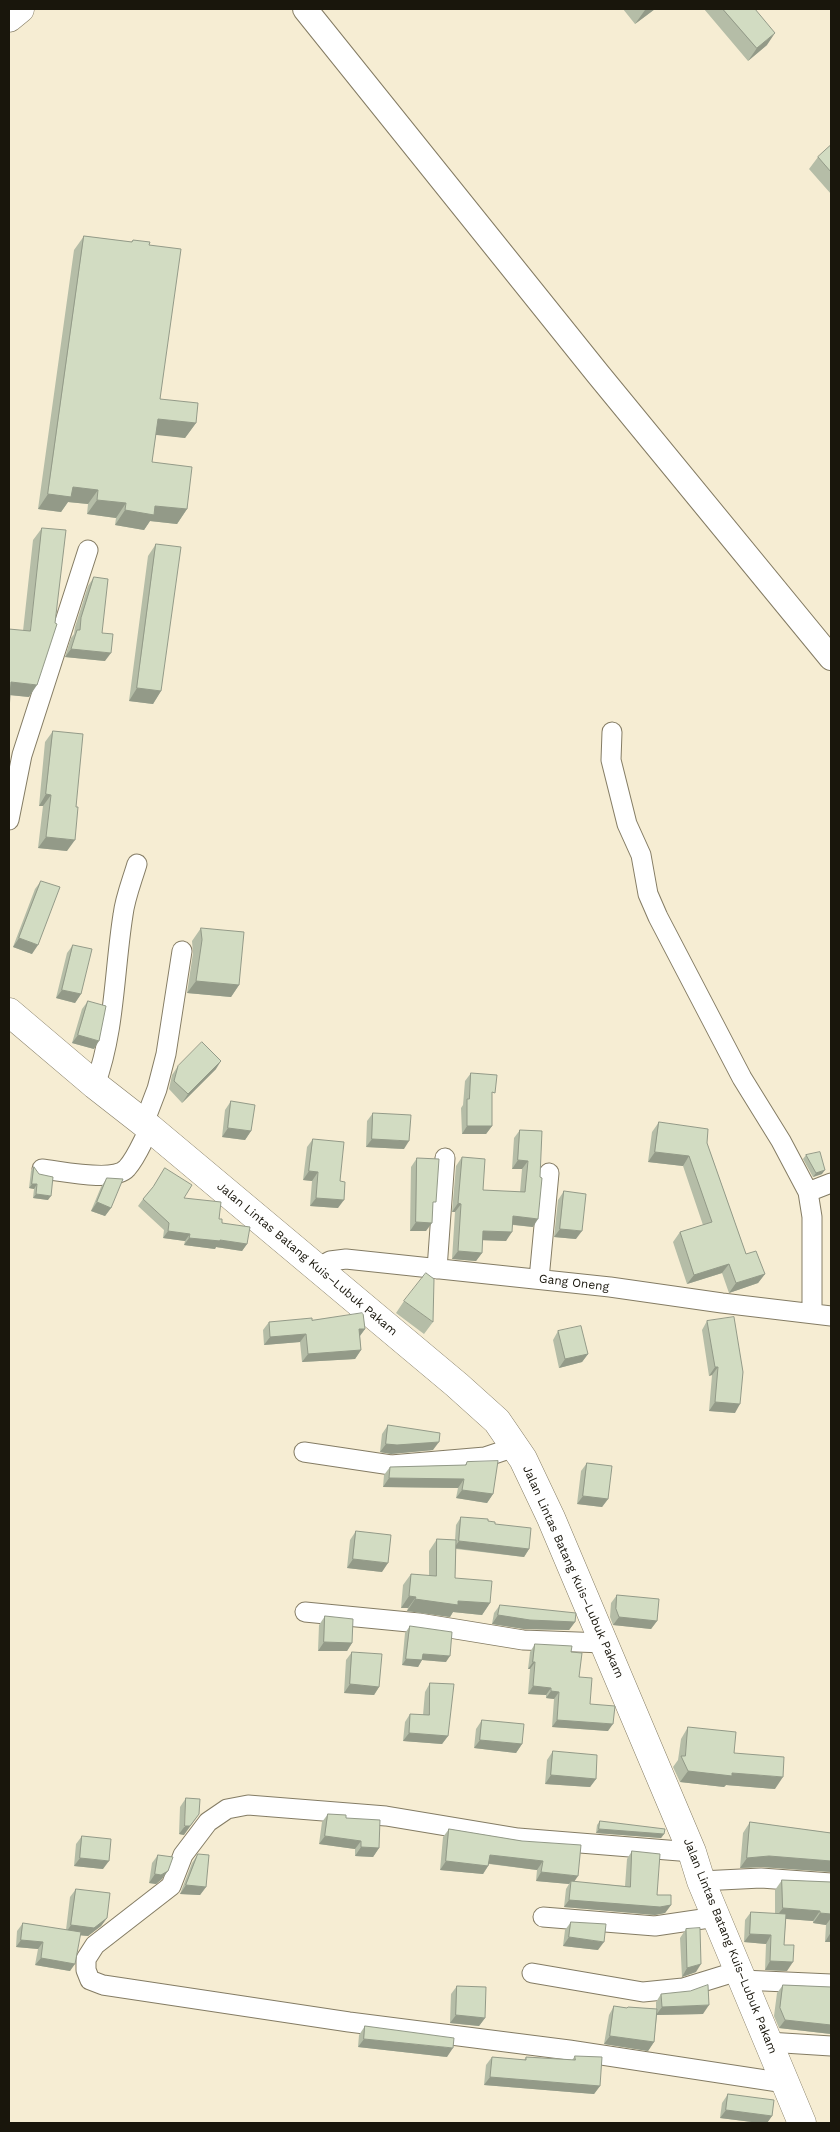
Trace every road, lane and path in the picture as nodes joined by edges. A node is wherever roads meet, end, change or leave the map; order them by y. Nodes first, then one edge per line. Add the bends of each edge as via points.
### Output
1 (20, 9) edge
2 (305, 9) edge
3 (9, 18) edge
4 (88, 550) dead end
5 (831, 658) edge
6 (612, 732) dead end
7 (9, 820) edge
8 (137, 864) dead end
9 (182, 951) dead end
10 (9, 1012) edge
11 (95, 1085) junction
12 (147, 1125) junction
13 (445, 1158) dead end
14 (42, 1169) dead end
15 (549, 1174) dead end
16 (831, 1183) edge
17 (808, 1192) junction
18 (317, 1268) junction
19 (437, 1269) junction
20 (538, 1279) junction
21 (812, 1313) junction
22 (831, 1316) edge
23 (515, 1447) junction
24 (304, 1452) dead end
25 (305, 1612) dead end
26 (604, 1643) junction
27 (692, 1852) junction
28 (701, 1881) junction
29 (831, 1883) edge
30 (544, 1917) dead end
31 (716, 1917) junction
32 (532, 1973) dead end
33 (740, 1975) junction
34 (831, 1984) edge
35 (768, 2042) junction
36 (831, 2046) edge
37 (785, 2083) junction
38 (802, 2123) edge

1 - 3 highway
2 - 5 street
4 - 7 street via 22,755
6 - 17 street via 611,760 627,824 641,855 648,894 742,1078
8 - 11 street via 123,914 112,1012 102,1066
9 - 12 street via 166,1054
10 - 11 highway, Jalan Lintas Batang Kuis–Lubuk Pakam
11 - 12 highway, Jalan Lintas Batang Kuis–Lubuk Pakam
12 - 14 street via 128,1168 120,1174 106,1176
12 - 18 highway, Jalan Lintas Batang Kuis–Lubuk Pakam
13 - 19 street
15 - 20 street
16 - 17 street
17 - 21 street via 812,1217
18 - 19 street, Gang Oneng via 330,1261 346,1259
18 - 23 highway, Jalan Lintas Batang Kuis–Lubuk Pakam via 497,1421
19 - 20 street, Gang Oneng
20 - 21 street, Gang Oneng
21 - 22 street, Gang Oneng
23 - 24 street via 485,1457 391,1465
23 - 26 highway, Jalan Lintas Batang Kuis–Lubuk Pakam via 552,1518
25 - 26 street via 418,1623 523,1640
26 - 27 highway, Jalan Lintas Batang Kuis–Lubuk Pakam
27 - 28 highway, Jalan Lintas Batang Kuis–Lubuk Pakam
27 - 37 street via 518,1838 386,1816 248,1805 227,1809 208,1822 183,1855 171,1886 95,1945 86,1959 86,1970 90,1980 103,1985
28 - 29 street via 761,1878
28 - 31 highway, Jalan Lintas Batang Kuis–Lubuk Pakam
30 - 31 street via 655,1926
31 - 33 highway, Jalan Lintas Batang Kuis–Lubuk Pakam
32 - 33 street via 643,1992 683,1988
33 - 34 street
33 - 35 highway, Jalan Lintas Batang Kuis–Lubuk Pakam
35 - 36 street
35 - 37 highway, Jalan Lintas Batang Kuis–Lubuk Pakam
37 - 38 highway, Jalan Lintas Batang Kuis–Lubuk Pakam

